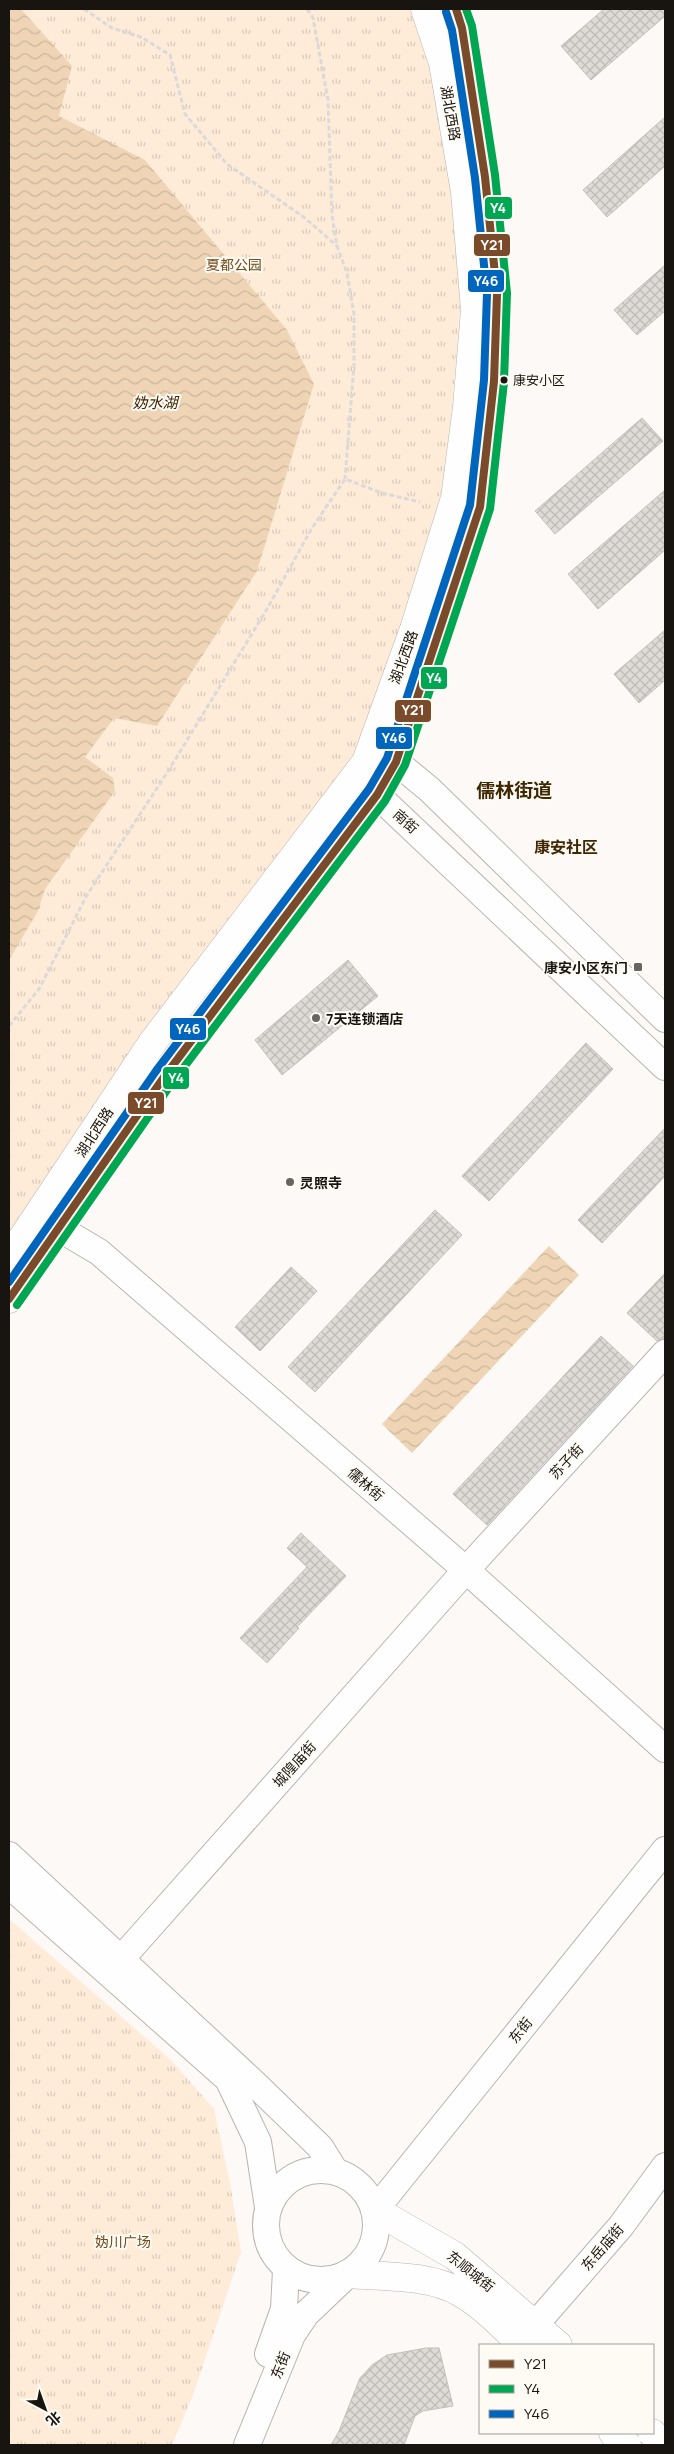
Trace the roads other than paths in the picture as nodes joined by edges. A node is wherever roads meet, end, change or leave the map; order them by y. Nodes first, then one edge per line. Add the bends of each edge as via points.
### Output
1 (425, 9) edge
2 (456, 9) edge
3 (366, 762) junction
4 (396, 762) junction
5 (377, 795) junction
6 (665, 1018) edge
7 (665, 1067) edge
8 (49, 1223) junction
9 (9, 1258) edge
10 (9, 1299) edge
11 (665, 1353) edge
12 (466, 1570) junction
13 (665, 1749) edge
14 (665, 1850) edge
15 (9, 1855) edge
16 (9, 1885) edge
17 (121, 1959) junction
18 (665, 2166) edge
19 (335, 2171) junction
20 (268, 2207) junction
21 (375, 2210) junction
22 (286, 2270) junction
23 (348, 2274) junction
24 (529, 2335) edge
25 (555, 2344) edge
26 (615, 2434) edge
27 (653, 2434) edge
28 (228, 2445) edge
29 (247, 2445) edge
30 (627, 2445) edge
31 (665, 2445) edge

1 - 3 main road, 湖北西路 via 442,63 465,192 475,310 455,498 414,629
2 - 4 main road, 湖北西路 via 462,28 491,233 497,294 494,381 480,507
3 - 4 street
3 - 5 street, 南街
3 - 8 main road, 湖北西路 via 152,1043
4 - 5 main road, 湖北西路
4 - 6 street via 435,795
5 - 7 street, 南街
5 - 8 main road, 湖北西路
8 - 9 main road, 湖北西路
8 - 10 main road, 湖北西路
8 - 12 street, 儒林街 via 99,1252
11 - 12 street, 苏子街
12 - 13 street, 儒林街
12 - 17 street, 城隍庙街
14 - 21 street, 东街
15 - 17 street
16 - 20 street via 228,2078 258,2142
17 - 19 street via 320,2147
18 - 24 street, 东岳庙街 via 621,2226
19 - 20 street via 313,2170 292,2177 276,2192
19 - 21 street via 354,2180 369,2197
20 - 22 street via 265,2233 272,2254
21 - 23 street via 375,2239 366,2259
21 - 24 main road, 东顺城街 via 455,2256
22 - 23 street via 306,2280 321,2281
22 - 28 street, 东街 via 284,2309
23 - 24 main road, 东顺城街 via 441,2284
23 - 29 street, 东街 via 306,2314 292,2336
24 - 25 main road, 东顺城街
26 - 30 main road
27 - 31 main road

